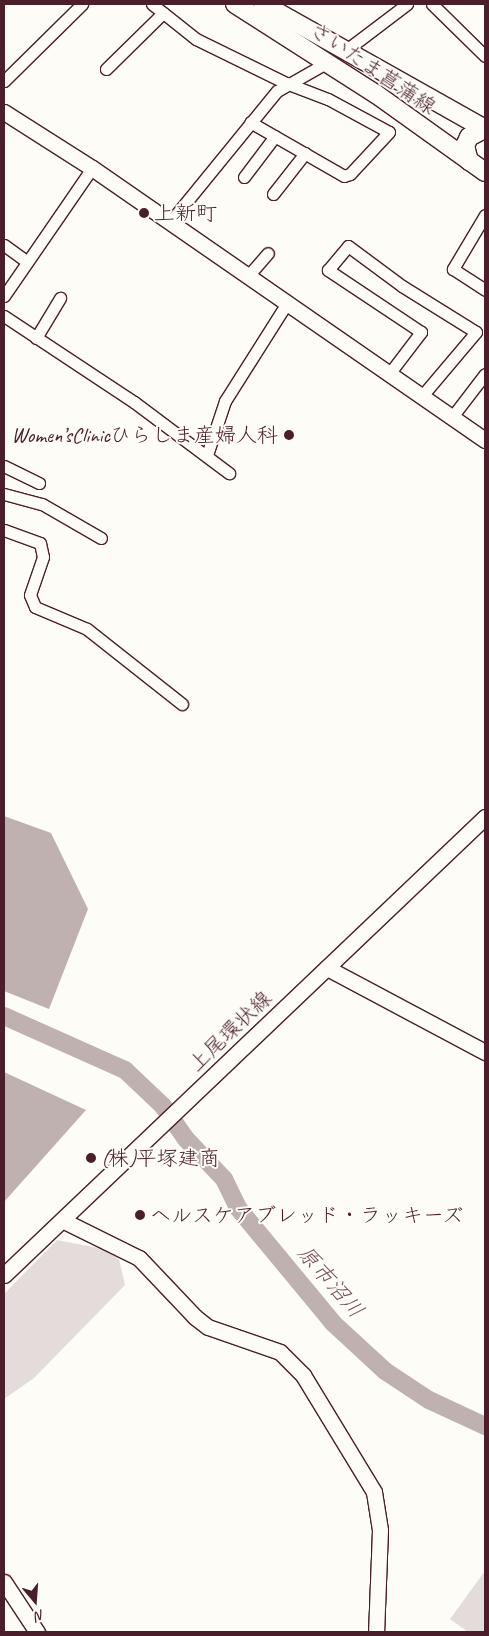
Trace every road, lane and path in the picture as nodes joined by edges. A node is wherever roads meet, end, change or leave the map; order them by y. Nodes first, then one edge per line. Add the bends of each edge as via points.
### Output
1 (82, 4) edge
2 (152, 4) edge
3 (235, 4) edge
4 (263, 4) edge
5 (407, 4) edge
6 (432, 4) edge
7 (164, 13) junction
8 (346, 51) junction
9 (485, 56) edge
10 (326, 63) junction
11 (106, 69) dead end
12 (4, 81) edge
13 (286, 83) junction
14 (4, 112) edge
15 (250, 122) junction
16 (485, 129) edge
17 (275, 136) junction
18 (305, 153) junction
19 (469, 161) junction
20 (92, 168) junction
21 (485, 172) edge
22 (244, 177) dead end
23 (273, 194) dead end
24 (485, 215) edge
25 (170, 222) junction
26 (4, 244) edge
27 (268, 253) dead end
28 (26, 260) junction
29 (248, 276) junction
30 (485, 290) edge
31 (4, 296) edge
32 (60, 298) dead end
33 (288, 303) junction
34 (4, 316) edge
35 (36, 338) junction
36 (389, 374) junction
37 (485, 374) edge
38 (422, 396) junction
39 (452, 417) junction
40 (485, 440) edge
41 (207, 455) junction
42 (4, 466) edge
43 (229, 473) dead end
44 (38, 482) dead end
45 (4, 494) edge
46 (4, 530) edge
47 (101, 538) dead end
48 (182, 704) dead end
49 (485, 818) edge
50 (327, 968) junction
51 (485, 1052) edge
52 (62, 1220) junction
53 (4, 1275) edge
54 (4, 1582) edge
55 (38, 1632) edge
56 (376, 1632) edge

1 - 12 street
2 - 7 street
3 - 10 main road, さいたま菖蒲線
4 - 8 main road, さいたま菖蒲線
5 - 8 street
6 - 9 street
7 - 11 street
7 - 13 street via 196,39
8 - 16 main road, さいたま菖蒲線
10 - 13 street
10 - 19 main road, さいたま菖蒲線
13 - 15 street
13 - 18 street via 328,99 389,132 350,174 344,176
14 - 20 street
15 - 17 street
15 - 25 street
16 - 19 main road via 469,137 465,146
17 - 18 street
17 - 22 street
18 - 23 street
19 - 21 main road, さいたま菖蒲線
20 - 25 street
20 - 28 street
24 - 30 street via 453,269
25 - 29 street
26 - 28 street
27 - 29 street
28 - 31 street
29 - 33 street
32 - 35 street
33 - 36 street
33 - 41 street via 225,401
34 - 35 street
35 - 41 street
36 - 38 street
36 - 38 street via 421,332 328,270 348,246 402,286 476,332
37 - 39 street
38 - 39 street
39 - 40 street
41 - 43 street
42 - 44 street
45 - 47 street via 42,504
46 - 48 street via 40,543 43,557 30,595 35,607 87,629
49 - 50 street, 上尾環状線
50 - 51 street
50 - 52 street, 上尾環状線
52 - 53 street, 上尾環状線
52 - 56 street via 139,1258 195,1317 208,1326 280,1352 303,1375 374,1492 380,1530
54 - 55 street

